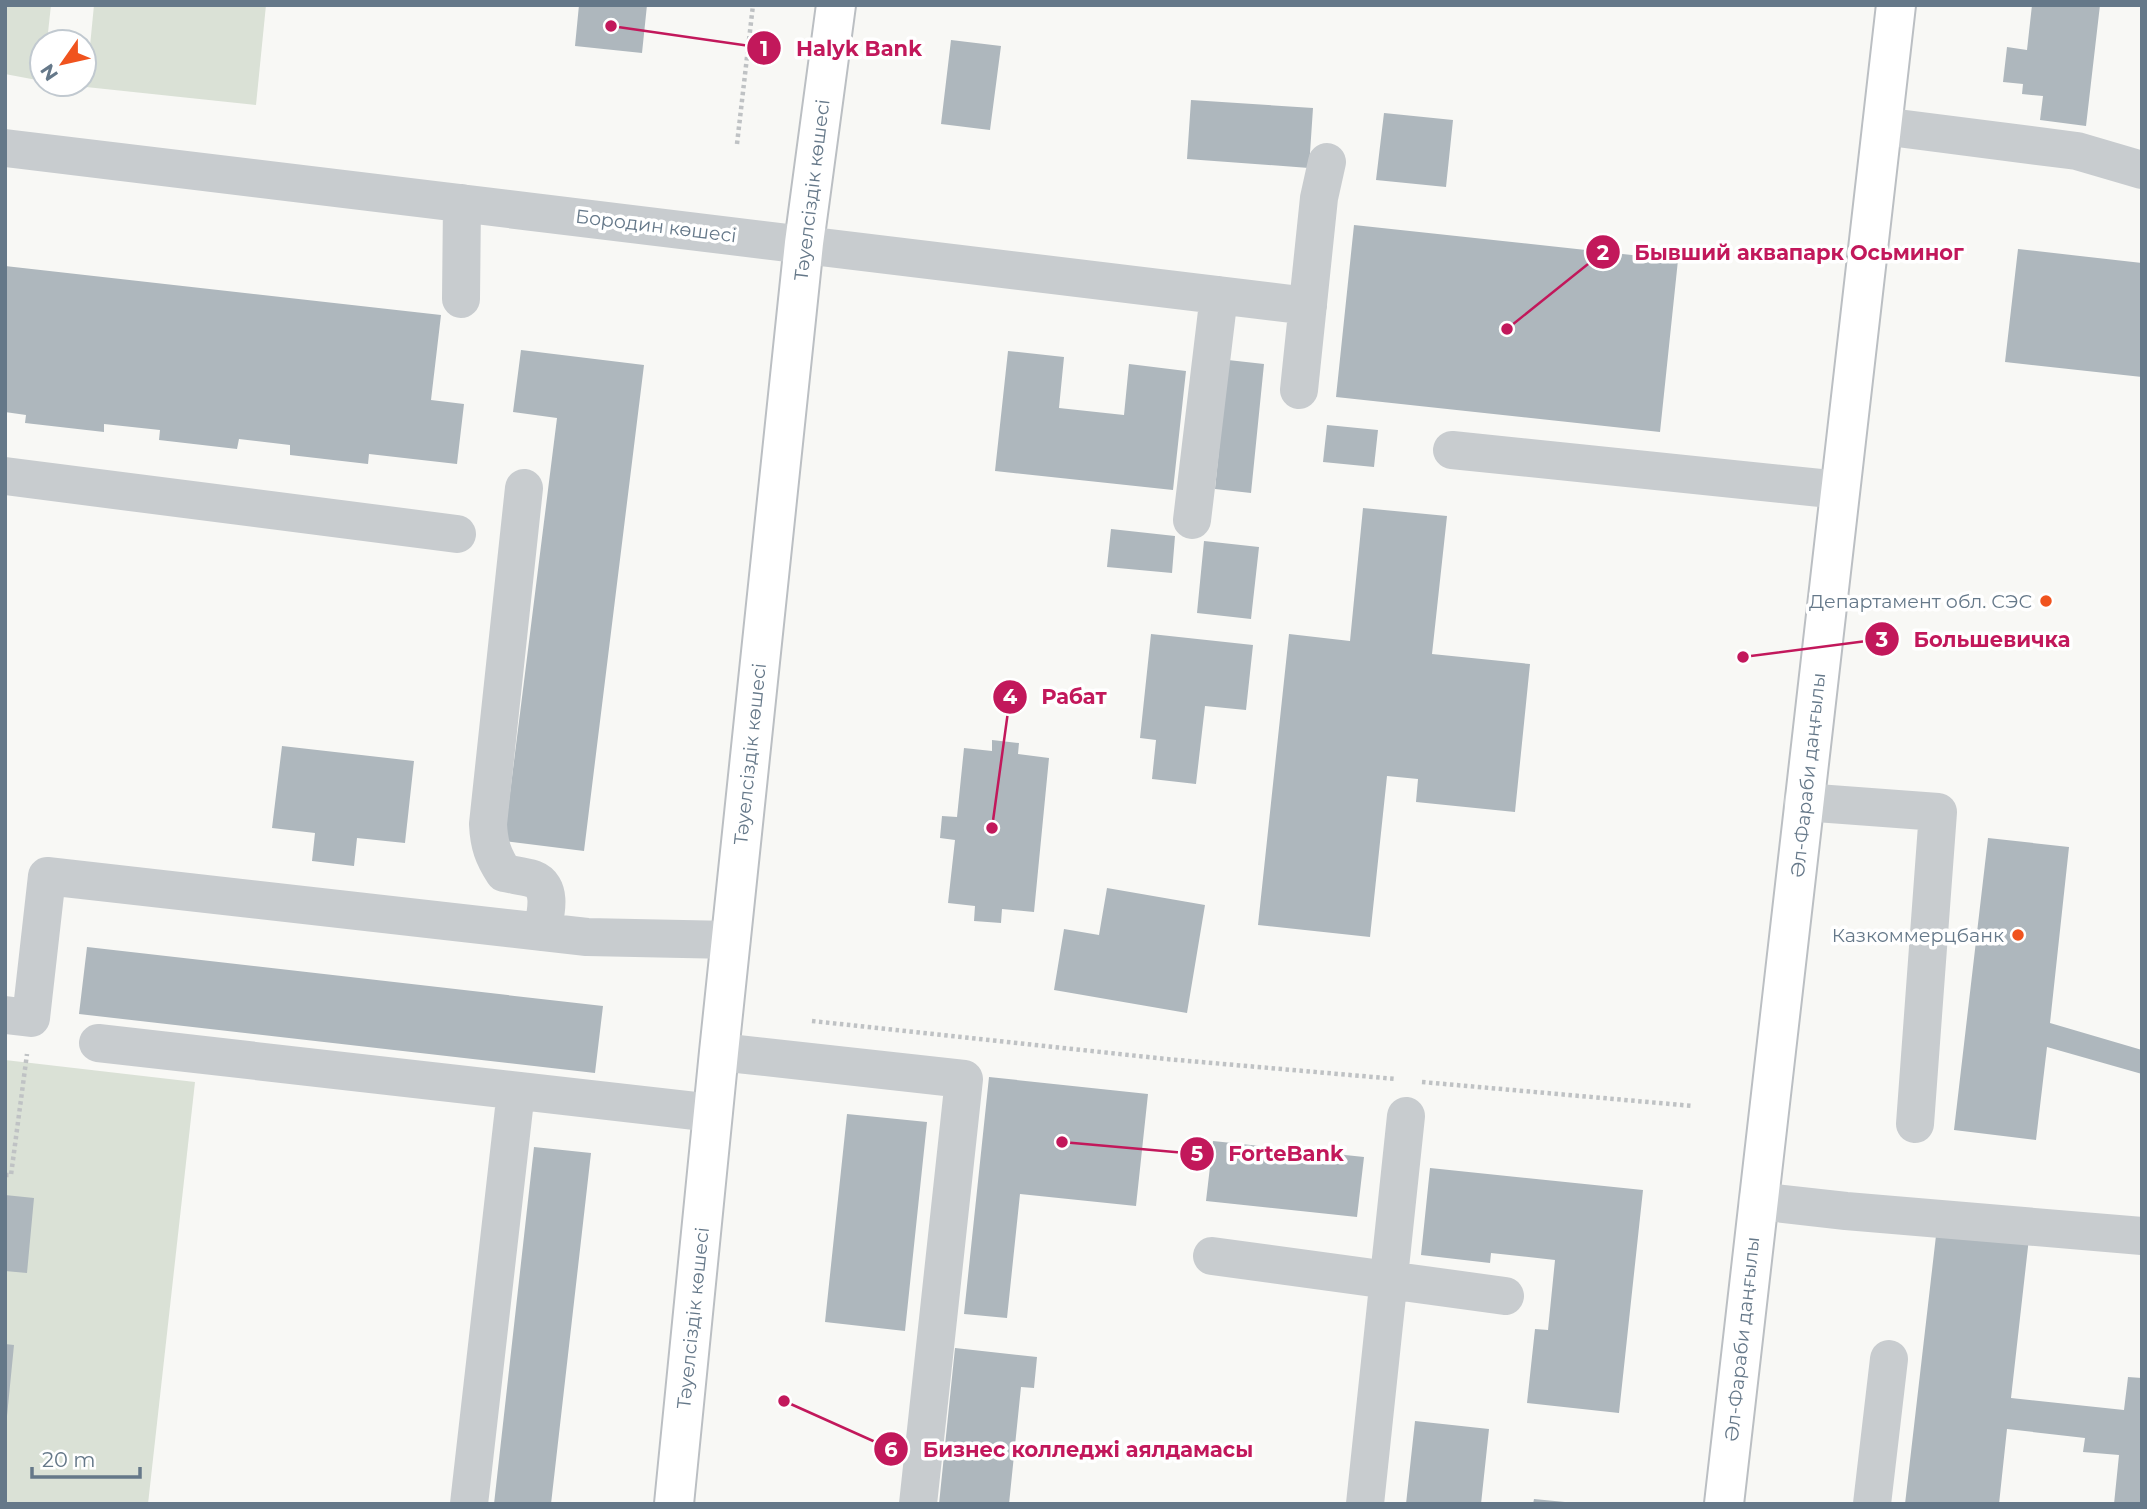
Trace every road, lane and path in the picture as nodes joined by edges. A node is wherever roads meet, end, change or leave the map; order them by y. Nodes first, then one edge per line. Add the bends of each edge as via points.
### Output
1 (753, 5) edge
2 (836, 5) edge
3 (1896, 5) edge
4 (1882, 126) junction
5 (737, 144) dead end
6 (5, 148) edge
7 (1327, 162) dead end
8 (2142, 170) edge
9 (462, 203) junction
10 (804, 243) junction
11 (1219, 295) junction
12 (461, 299) dead end
13 (1308, 306) junction
14 (1299, 390) dead end
15 (1452, 450) dead end
16 (5, 476) edge
17 (524, 488) dead end
18 (1840, 491) junction
19 (1192, 520) dead end
20 (457, 534) dead end
21 (1803, 802) junction
22 (542, 932) junction
23 (731, 940) junction
24 (18, 1016) edge
25 (811, 1021) dead end
26 (98, 1043) dead end
27 (719, 1052) junction
28 (516, 1091) junction
29 (1408, 1092) junction
30 (1693, 1106) dead end
31 (713, 1113) junction
32 (1915, 1124) dead end
33 (5, 1175) edge
34 (1758, 1201) junction
35 (2142, 1236) edge
36 (1212, 1256) dead end
37 (1389, 1280) junction
38 (1505, 1296) dead end
39 (1889, 1359) dead end
40 (469, 1504) edge
41 (674, 1504) edge
42 (918, 1504) edge
43 (1365, 1504) edge
44 (1724, 1504) edge
45 (1872, 1504) edge

1 - 5 path
2 - 10 main road, Тәуелсіздік көшесі
3 - 4 main road, Әл-Фараби даңғылы
4 - 8 street via 2077,151
4 - 18 main road, Әл-Фараби даңғылы
6 - 9 street, Бородин көшесі
7 - 13 street
9 - 10 street, Бородин көшесі
9 - 12 street
10 - 11 street, Бородин көшесі
10 - 23 main road, Тәуелсіздік көшесі
11 - 13 street, Бородин көшесі
11 - 19 street
13 - 14 street
15 - 18 street
16 - 20 street
17 - 22 street via 488,824 489,844 504,873 535,879 542,886 547,902
18 - 21 main road, Әл-Фараби даңғылы
21 - 32 street via 1938,812
21 - 34 main road, Әл-Фараби даңғылы
22 - 23 street
22 - 24 street via 47,876
23 - 27 main road, Тәуелсіздік көшесі
24 - 33 path via 11,1175
25 - 29 path via 1166,1059
26 - 28 street
27 - 31 main road, Тәуелсіздік көшесі
27 - 42 street via 964,1079
28 - 31 street
28 - 40 street
29 - 30 path
29 - 37 street
31 - 41 main road, Тәуелсіздік көшесі
34 - 35 street
34 - 44 main road, Әл-Фараби даңғылы
36 - 37 street
37 - 38 street
37 - 43 street
39 - 45 street

